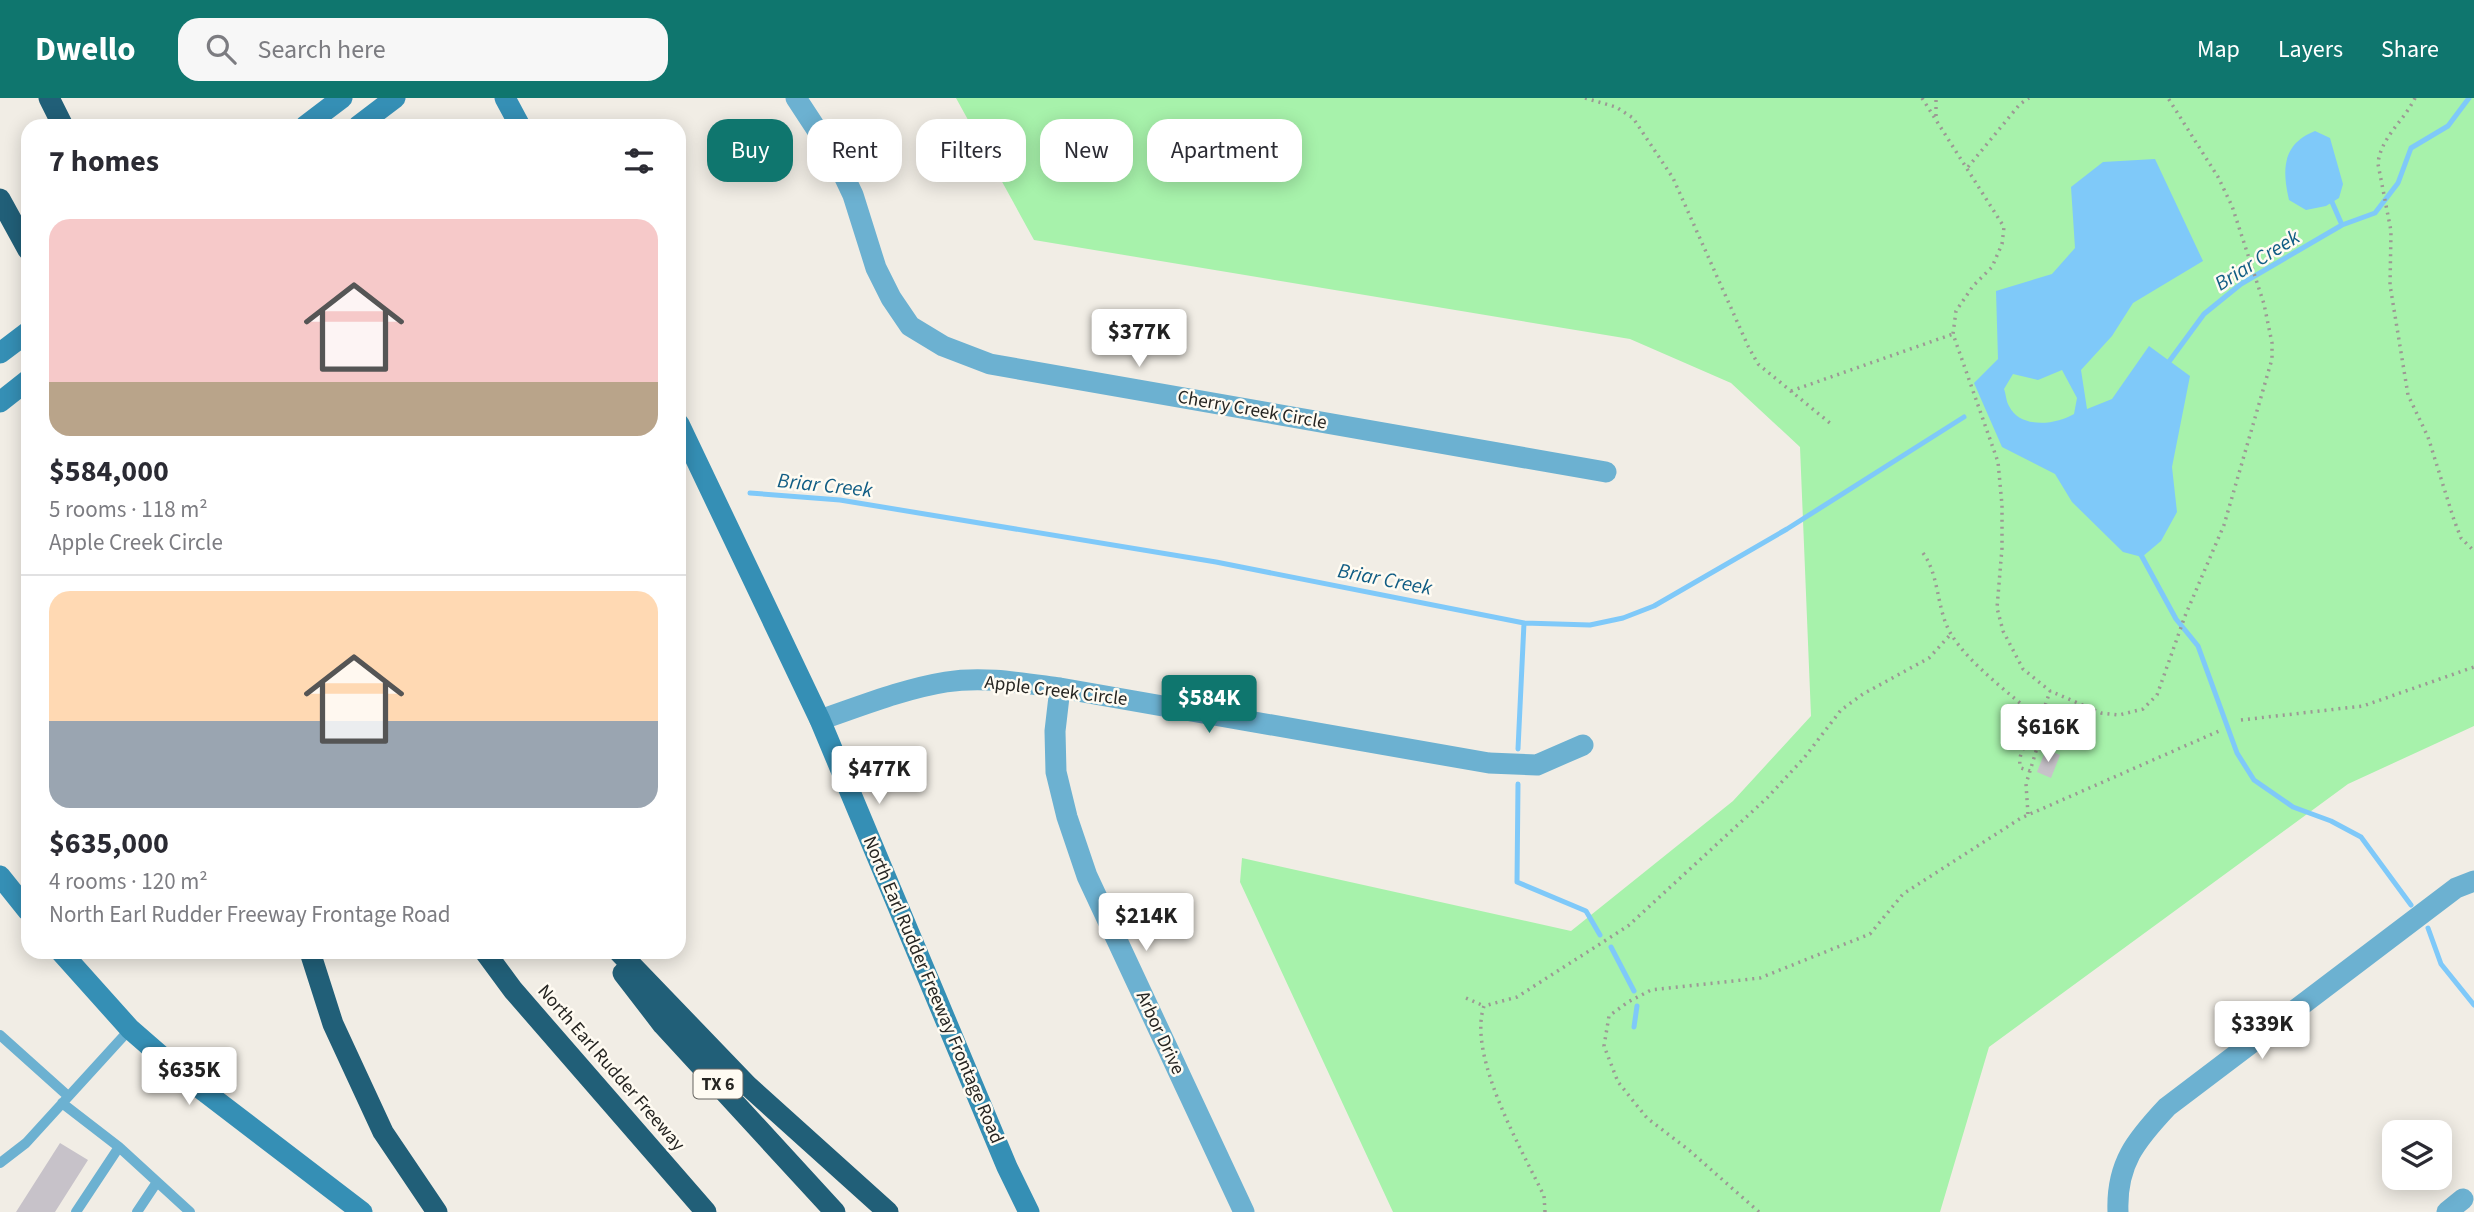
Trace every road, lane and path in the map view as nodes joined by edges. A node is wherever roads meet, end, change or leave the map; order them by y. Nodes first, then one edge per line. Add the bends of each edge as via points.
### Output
1 (50, 98) edge
2 (342, 98) edge
3 (395, 98) edge
4 (505, 98) edge
5 (796, 98) edge
6 (1585, 98) edge
7 (1922, 98) edge
8 (1937, 98) edge
9 (2029, 98) edge
10 (2168, 98) edge
11 (2415, 98) edge
12 (1936, 118) junction
13 (60, 119) edge
14 (314, 119) edge
15 (367, 119) edge
16 (516, 119) edge
17 (1968, 168) junction
18 (0, 199) edge
19 (21, 237) edge
20 (1953, 334) junction
21 (21, 337) edge
22 (0, 353) edge
23 (21, 385) edge
24 (1791, 391) junction
25 (0, 402) edge
26 (1831, 424) dead end
27 (686, 440) edge
28 (1606, 472) dead end
29 (2474, 551) edge
30 (1923, 553) dead end
31 (1951, 634) junction
32 (2474, 667) edge
33 (1060, 688) junction
34 (2050, 691) junction
35 (820, 720) junction
36 (2040, 720) junction
37 (2241, 720) dead end
38 (2037, 730) junction
39 (2219, 730) dead end
40 (1583, 745) dead end
41 (2030, 771) junction
42 (2028, 815) junction
43 (0, 876) edge
44 (2474, 881) edge
45 (21, 902) edge
46 (67, 959) edge
47 (312, 959) edge
48 (490, 959) edge
49 (612, 959) edge
50 (626, 959) edge
51 (1466, 998) dead end
52 (1484, 1006) junction
53 (130, 1029) junction
54 (0, 1035) edge
55 (65, 1099) junction
56 (119, 1147) junction
57 (0, 1163) edge
58 (157, 1182) junction
59 (351, 1209) edge
60 (76, 1212) edge
61 (136, 1212) edge
62 (190, 1212) edge
63 (437, 1212) edge
64 (706, 1212) edge
65 (835, 1212) edge
66 (888, 1212) edge
67 (1029, 1212) edge
68 (1244, 1212) edge
69 (1545, 1212) edge
70 (1759, 1212) edge
71 (2118, 1212) edge

1 - 13 highway
2 - 14 main road
3 - 15 main road
4 - 16 main road
5 - 28 street, Cherry Creek Circle via 836,159 891,298 910,326 943,346 990,364
6 - 24 path via 1616,107 1633,118 1673,178 1758,365
7 - 12 path
8 - 12 path
9 - 17 path
10 - 34 path via 2232,206 2264,304 2272,359 2224,525 2157,695 2143,709 2119,715 2101,713
11 - 29 path via 2382,145 2378,164 2391,231 2390,285 2408,395 2428,437 2461,538
12 - 17 path
17 - 20 path via 2004,227 1992,267 1955,311
18 - 19 highway
20 - 24 path
20 - 34 path via 1998,462 2002,548 1997,608 2003,631 2023,669
21 - 22 main road
23 - 25 main road
24 - 26 path
27 - 35 main road, North Earl Rudder Freeway Frontage Road
30 - 31 path via 1931,563 1937,598
31 - 36 path via 1974,662
31 - 52 path via 1929,658 1841,710 1768,798 1628,926 1517,997
32 - 37 path via 2362,706
33 - 35 street, Apple Creek Circle via 997,679 947,682
33 - 40 street, Apple Creek Circle via 1489,763 1537,765
33 - 68 street, Arbor Drive via 1056,772 1087,876
34 - 36 path
35 - 67 main road, North Earl Rudder Freeway Frontage Road
36 - 38 path
38 - 41 path
38 - 41 path via 2019,761 2021,768
39 - 42 path
41 - 42 path
42 - 70 path via 1903,894 1870,934 1760,978 1651,990 1609,1016 1604,1046 1618,1082 1647,1118
43 - 45 main road
44 - 71 street via 2456,888 2167,1107 2138,1138 2123,1169
46 - 53 main road
47 - 63 highway via 333,1024 383,1132
48 - 64 highway, North Earl Rudder Freeway
49 - 65 highway, TX 6 via 663,1025
50 - 66 highway via 747,1085
51 - 52 path
52 - 69 path via 1479,1020 1490,1081 1544,1196
53 - 55 lane
53 - 59 main road
54 - 55 lane
55 - 56 lane
55 - 57 lane via 26,1143
56 - 58 lane
56 - 60 lane
58 - 61 lane
58 - 62 lane

